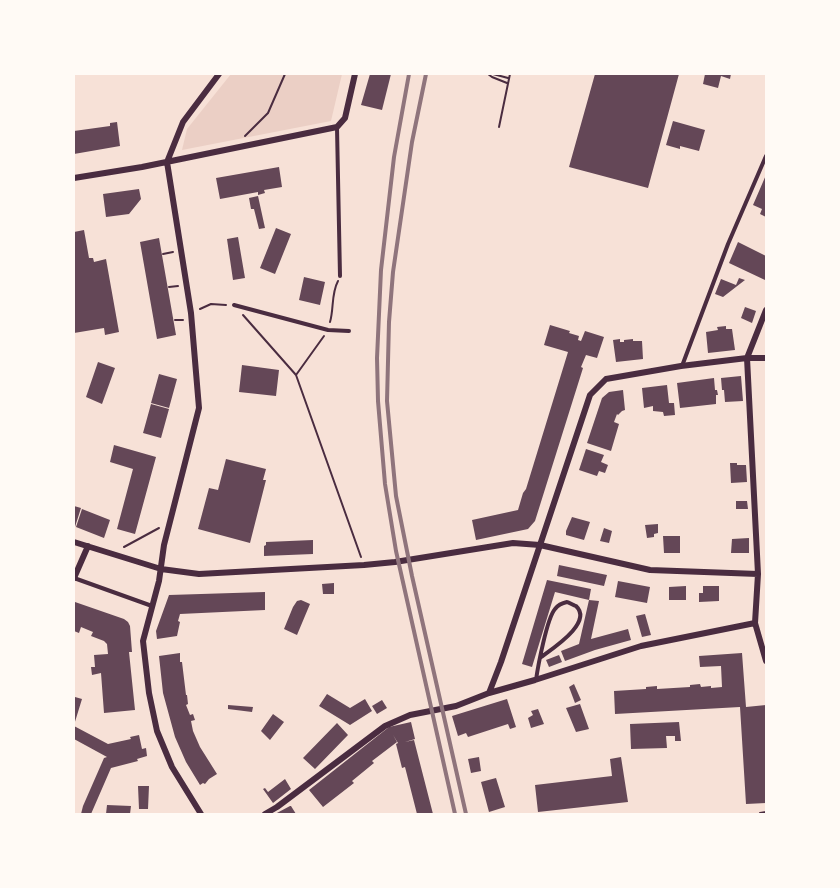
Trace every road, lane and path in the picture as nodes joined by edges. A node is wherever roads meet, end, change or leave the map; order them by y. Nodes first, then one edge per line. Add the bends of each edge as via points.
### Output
1 (219, 74) edge
2 (285, 74) edge
3 (355, 74) edge
4 (488, 74) edge
5 (493, 74) edge
6 (510, 74) edge
7 (509, 78) junction
8 (507, 83) junction
9 (337, 127) junction
10 (499, 127) dead end
11 (232, 149) junction
12 (766, 156) edge
13 (167, 162) junction
14 (74, 178) edge
15 (173, 252) dead end
16 (164, 254) dead end
17 (340, 276) joint
18 (178, 286) dead end
19 (169, 287) dead end
20 (234, 305) junction
21 (766, 310) edge
22 (190, 313) junction
23 (175, 320) dead end
24 (183, 320) dead end
25 (328, 330) junction
26 (349, 331) dead end
27 (747, 358) junction
28 (766, 358) edge
29 (681, 366) junction
30 (296, 375) junction
31 (159, 528) dead end
32 (74, 542) edge
33 (540, 545) junction
34 (88, 546) junction
35 (124, 547) dead end
36 (364, 565) junction
37 (161, 568) junction
38 (758, 574) junction
39 (74, 578) edge
40 (152, 606) junction
41 (755, 623) junction
42 (540, 658) junction
43 (766, 661) edge
44 (536, 680) junction
45 (489, 693) junction
46 (766, 813) edge
47 (201, 814) edge
48 (265, 814) edge
49 (759, 814) edge

1 - 13 street via 183,122
2 - 11 path via 268,113
3 - 9 street via 345,118
4 - 8 path
5 - 7 path
6 - 7 path
7 - 8 path
8 - 10 path
9 - 11 street
9 - 17 lane
11 - 13 street
12 - 29 lane
13 - 14 street
13 - 22 street
15 - 16 path
17 - 25 path via 334,288
18 - 19 path
20 - 22 path via 211,304
20 - 25 lane
20 - 30 path
21 - 27 street
22 - 37 street via 199,408
23 - 24 path
25 - 26 lane
25 - 30 path
27 - 28 street
27 - 29 street
27 - 38 street
29 - 33 street via 606,379 590,395
30 - 36 path
31 - 35 path
32 - 34 street
33 - 36 street via 513,543
33 - 38 street via 650,570
33 - 45 street
34 - 37 street
34 - 39 street
36 - 37 street via 199,574
37 - 40 street
38 - 41 street
39 - 40 lane
40 - 47 street via 143,641 157,731 172,767
41 - 43 street
41 - 44 street via 641,646
42 - 42 lane via 553,611 567,602 576,606 580,612 576,628
42 - 44 lane
44 - 45 street
45 - 48 street via 385,726
46 - 49 path

